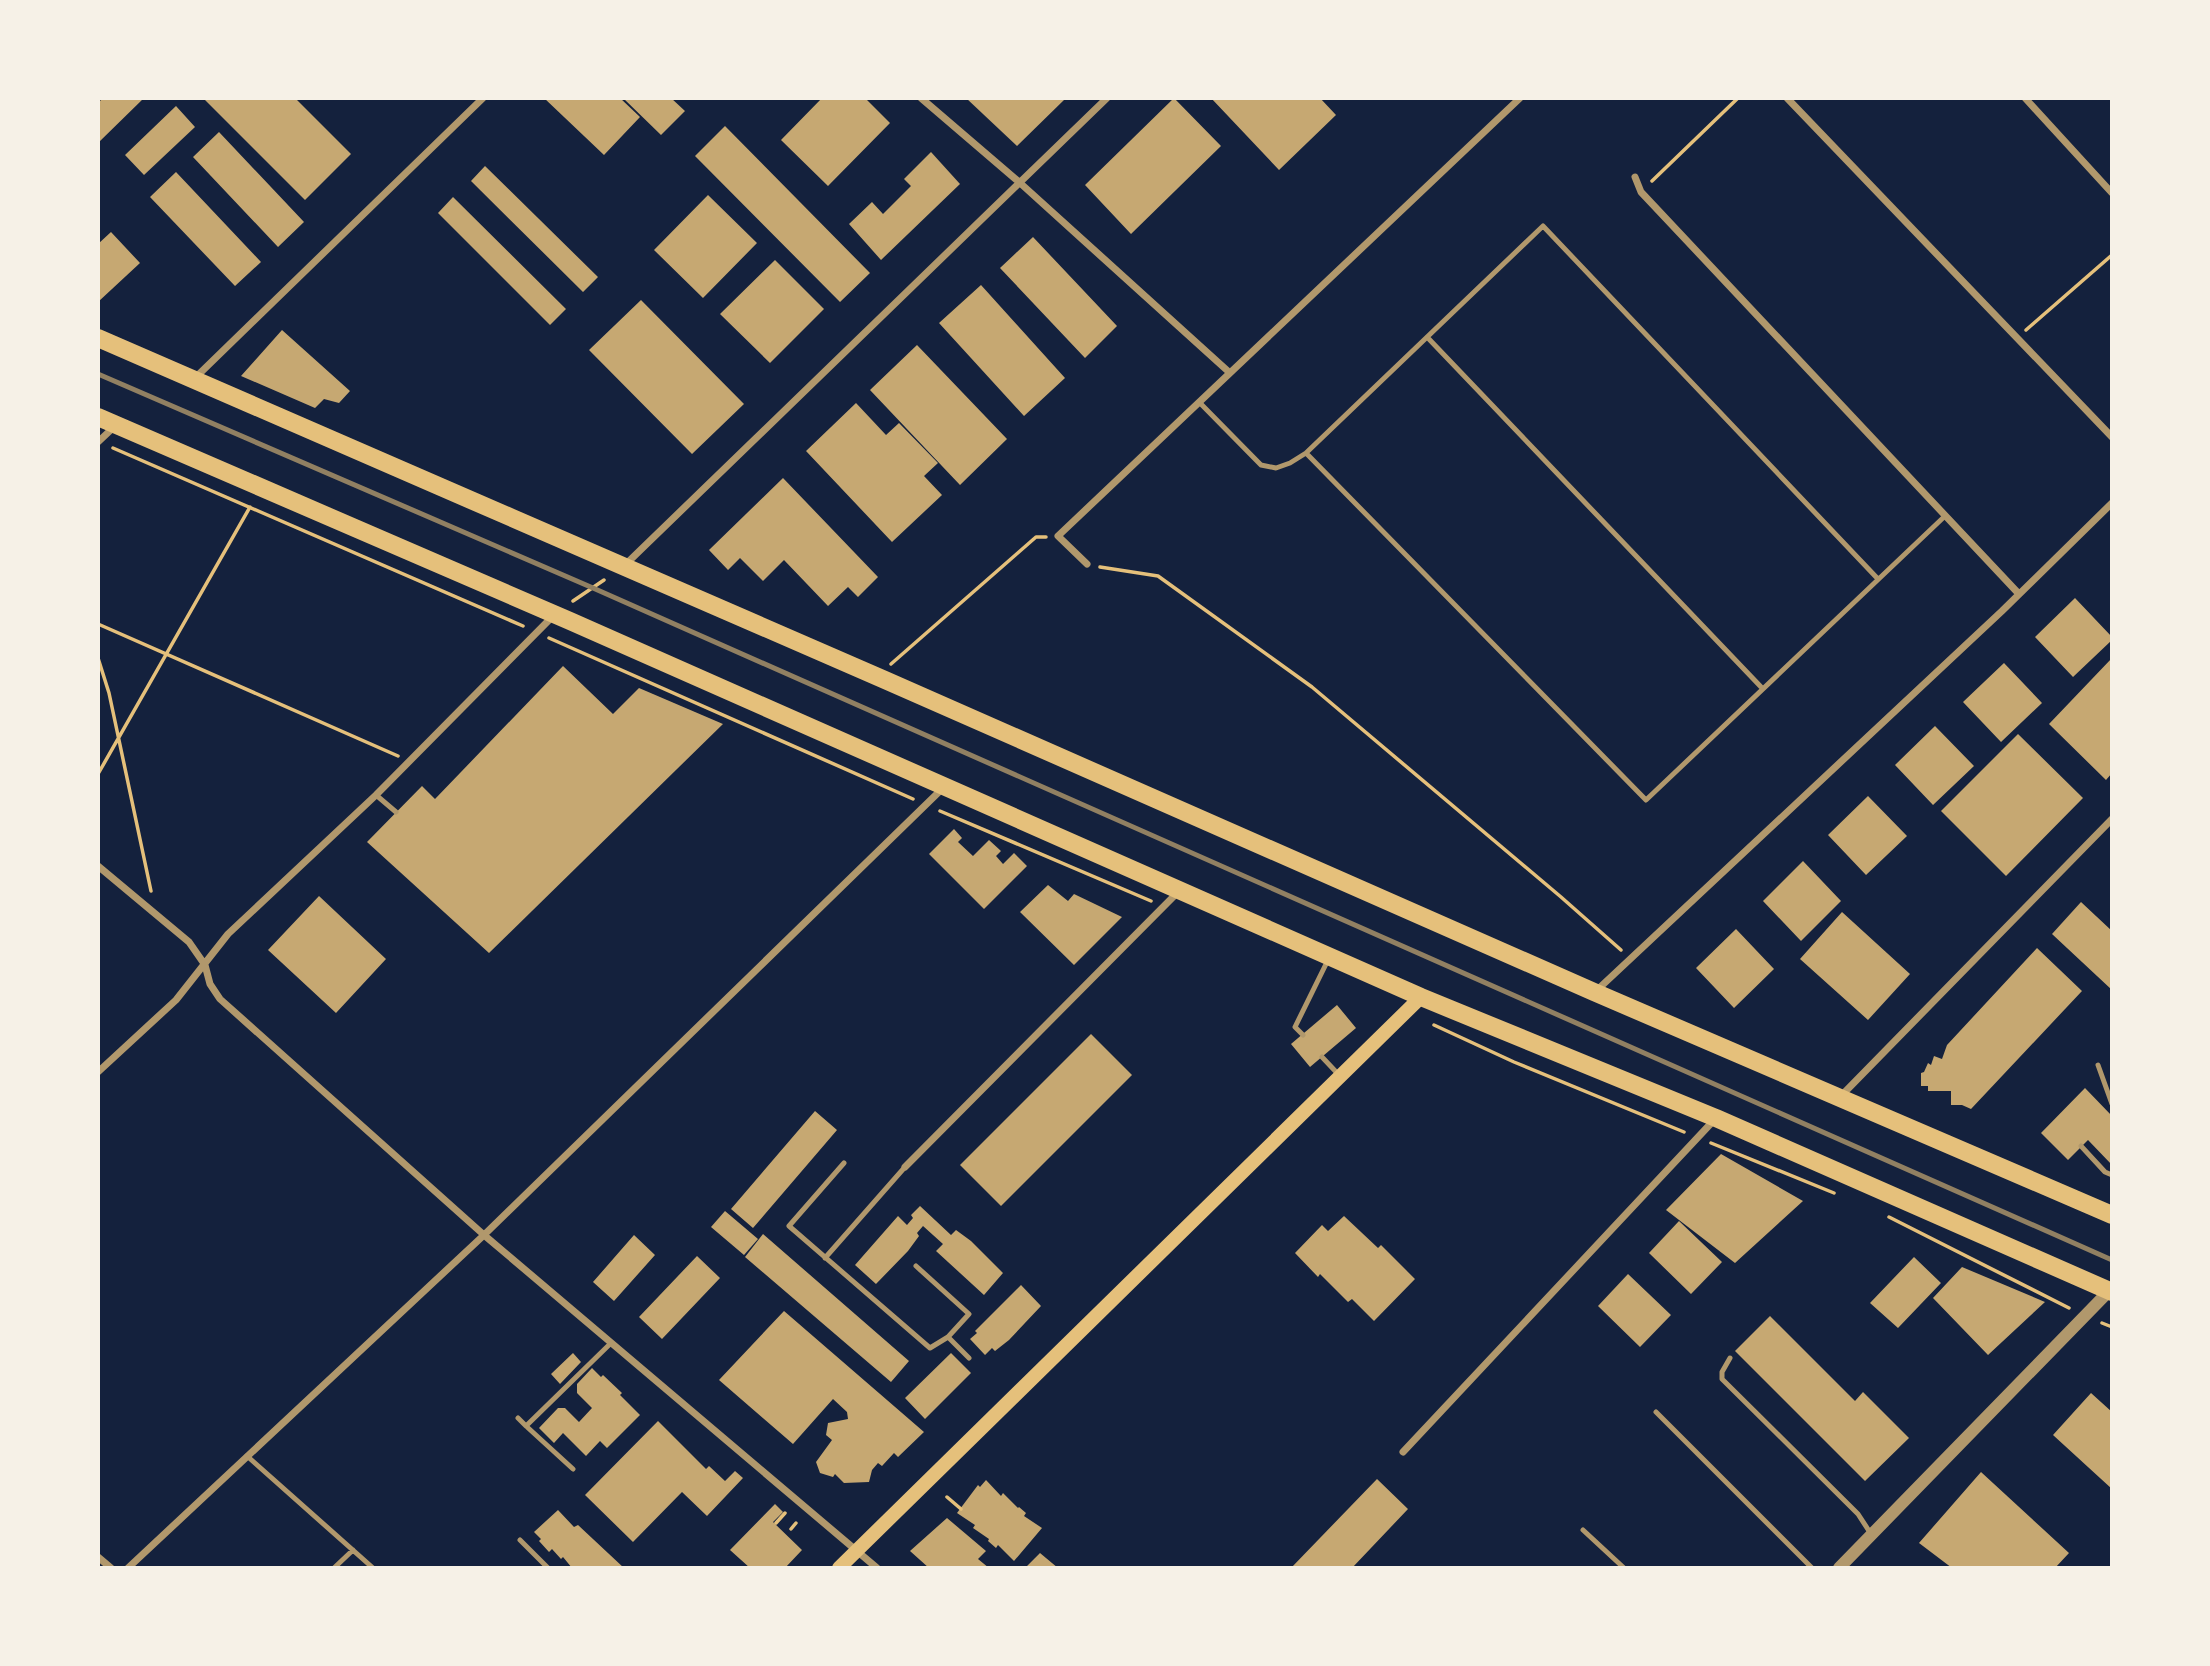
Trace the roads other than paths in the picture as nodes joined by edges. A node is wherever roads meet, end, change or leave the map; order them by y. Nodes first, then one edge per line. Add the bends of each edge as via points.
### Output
1 (483, 98) edge
2 (921, 98) edge
3 (1107, 98) edge
4 (1520, 98) edge
5 (1787, 98) edge
6 (2025, 98) edge
7 (1635, 177) dead end
8 (1019, 182) junction
9 (2112, 192) edge
10 (1427, 337) junction
11 (98, 338) edge
12 (1230, 373) junction
13 (193, 379) junction
14 (1200, 403) junction
15 (98, 417) edge
16 (116, 425) junction
17 (2112, 437) edge
18 (98, 442) edge
19 (1306, 453) junction
20 (2112, 503) edge
21 (1945, 516) junction
22 (1087, 564) road end
23 (624, 566) junction
24 (1878, 579) junction
25 (2019, 594) junction
26 (554, 614) junction
27 (1763, 689) junction
28 (944, 786) junction
29 (376, 795) junction
30 (396, 812) dead end
31 (2112, 818) edge
32 (98, 866) edge
33 (1179, 890) junction
34 (1329, 957) junction
35 (205, 965) junction
36 (1594, 992) junction
37 (1421, 997) junction
38 (1303, 1035) dead end
39 (1322, 1056) dead end
40 (2098, 1065) dead end
41 (98, 1072) edge
42 (1340, 1077) junction
43 (1840, 1097) junction
44 (2112, 1104) edge
45 (1716, 1118) junction
46 (2081, 1146) dead end
47 (844, 1163) dead end
48 (905, 1167) joint
49 (2112, 1175) edge
50 (2112, 1215) edge
51 (484, 1235) junction
52 (825, 1258) junction
53 (916, 1266) dead end
54 (2111, 1290) edge
55 (948, 1337) junction
56 (611, 1343) junction
57 (969, 1358) dead end
58 (1730, 1358) dead end
59 (1656, 1412) dead end
60 (518, 1418) dead end
61 (526, 1426) junction
62 (1403, 1452) dead end
63 (247, 1456) junction
64 (573, 1469) dead end
65 (1583, 1530) dead end
66 (1871, 1535) junction
67 (520, 1540) dead end
68 (353, 1550) junction
69 (857, 1551) junction
70 (98, 1557) edge
71 (111, 1568) edge
72 (128, 1568) edge
73 (334, 1568) edge
74 (373, 1568) edge
75 (548, 1568) edge
76 (839, 1568) edge
77 (877, 1568) edge
78 (1624, 1568) edge
79 (1812, 1568) edge
80 (1839, 1568) edge

1 - 13 street
2 - 8 street
3 - 8 street
4 - 12 street
5 - 17 street
6 - 9 street
7 - 21 street via 1641,192
8 - 12 street
8 - 23 street
10 - 19 lane
10 - 24 lane via 1543,226
10 - 27 lane
11 - 13 main road
12 - 14 street
13 - 23 main road
14 - 19 lane via 1261,465 1276,468
14 - 22 street via 1058,536
15 - 16 main road
16 - 18 street
16 - 26 main road
19 - 27 lane via 1646,800
20 - 25 street
21 - 24 lane
21 - 25 street
23 - 36 main road
24 - 27 lane
25 - 36 street
26 - 28 main road
26 - 29 street
28 - 33 main road
28 - 51 street
29 - 30 lane
29 - 35 street via 228,934
31 - 43 street
32 - 35 street via 189,942
33 - 34 main road
33 - 48 street
34 - 37 main road
34 - 38 lane via 1295,1027
35 - 41 street via 176,1000
35 - 51 street via 220,999
36 - 43 main road
37 - 42 main road
37 - 45 main road
39 - 42 lane
40 - 44 lane
42 - 69 main road
43 - 50 main road
45 - 54 main road
45 - 62 street
46 - 49 lane
47 - 52 lane via 789,1226
48 - 52 lane
51 - 56 street
51 - 63 street
52 - 55 lane via 930,1348
53 - 55 lane via 969,1314
54 - 66 street
55 - 57 lane
56 - 61 lane
56 - 69 street
58 - 66 lane via 1722,1379 1858,1514
59 - 79 lane
60 - 61 lane
61 - 64 lane
63 - 68 lane
63 - 72 street
65 - 78 lane
66 - 80 street
67 - 75 lane
68 - 73 lane
68 - 74 lane
69 - 76 main road
69 - 77 street
70 - 71 street

